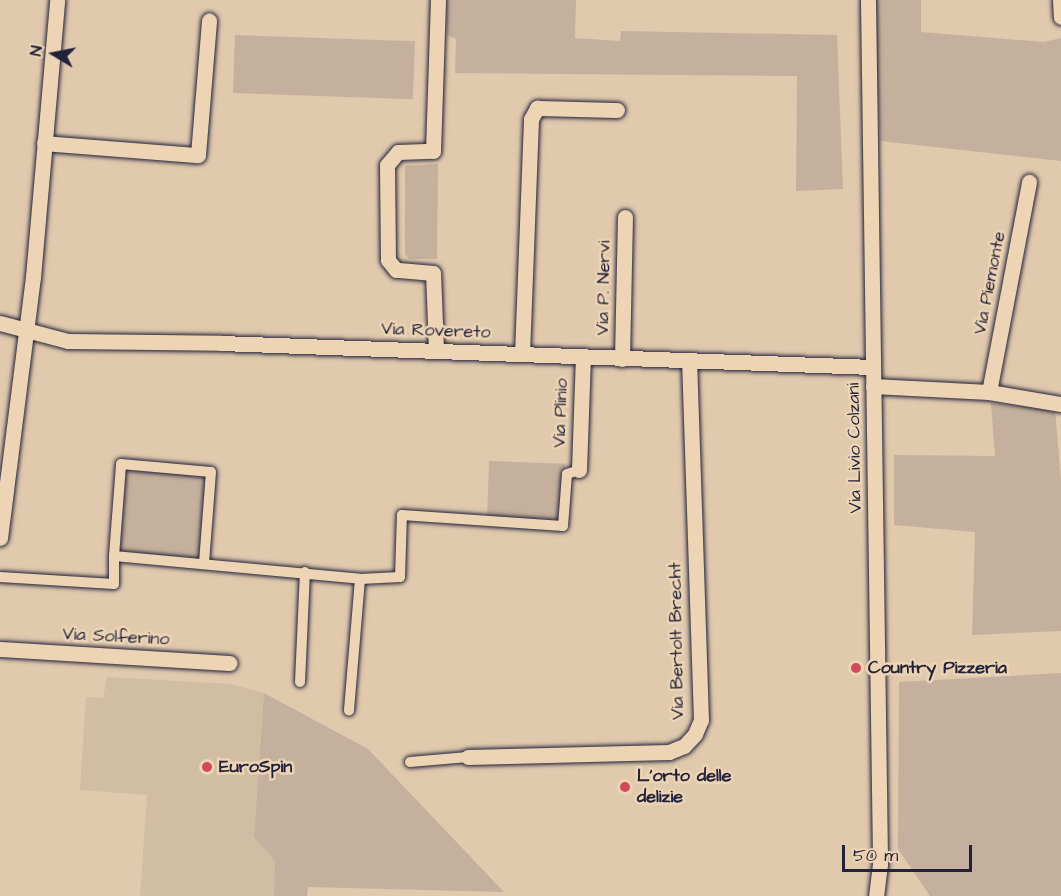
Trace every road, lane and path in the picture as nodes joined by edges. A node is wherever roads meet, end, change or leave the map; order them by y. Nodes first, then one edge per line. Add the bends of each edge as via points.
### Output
1 (57, 0) edge
2 (438, 0) edge
3 (868, 0) edge
4 (1060, 0) edge
5 (1061, 17) edge
6 (208, 21) dead end
7 (617, 110) dead end
8 (44, 143) junction
9 (1029, 182) dead end
10 (625, 217) dead end
11 (0, 323) edge
12 (26, 330) junction
13 (436, 350) junction
14 (522, 354) junction
15 (583, 357) junction
16 (622, 359) junction
17 (689, 363) junction
18 (873, 367) junction
19 (873, 386) junction
20 (989, 392) junction
21 (1061, 404) edge
22 (579, 470) joint
23 (0, 538) edge
24 (114, 556) junction
25 (204, 564) junction
26 (305, 572) junction
27 (0, 577) edge
28 (360, 579) junction
29 (0, 649) edge
30 (230, 663) dead end
31 (300, 681) dead end
32 (349, 711) dead end
33 (468, 757) joint
34 (410, 762) dead end
35 (876, 896) edge

1 - 8 street
2 - 13 street via 433,151 398,152 387,165 388,260 396,270 432,273
3 - 18 street, Via Livio Colzani
4 - 5 street
6 - 8 street via 198,155
7 - 14 street via 537,108 531,119
8 - 12 street
9 - 20 street, Via Piemonte
10 - 16 street, Via P. Nervi
11 - 12 street, Via Rovereto
12 - 13 street, Via Rovereto via 69,341
12 - 23 street
13 - 14 street, Via Rovereto
14 - 15 street, Via Rovereto
15 - 16 street, Via Rovereto
15 - 22 street, Via Plinio
16 - 17 street, Via Rovereto
17 - 18 street, Via Rovereto
17 - 33 street, Via Bertolt Brecht via 701,720 695,734 684,746 669,752
18 - 19 street, Via Livio Colzani
19 - 20 street
19 - 35 street, Via Livio Colzani via 880,864
20 - 21 street
22 - 28 street via 567,474 563,526 402,514 400,577
24 - 25 street
24 - 25 street via 121,465 211,471
24 - 27 street via 114,584
25 - 26 street
26 - 28 street
26 - 31 street
28 - 32 street
29 - 30 street, Via Solferino
33 - 34 street, Via Bertolt Brecht

